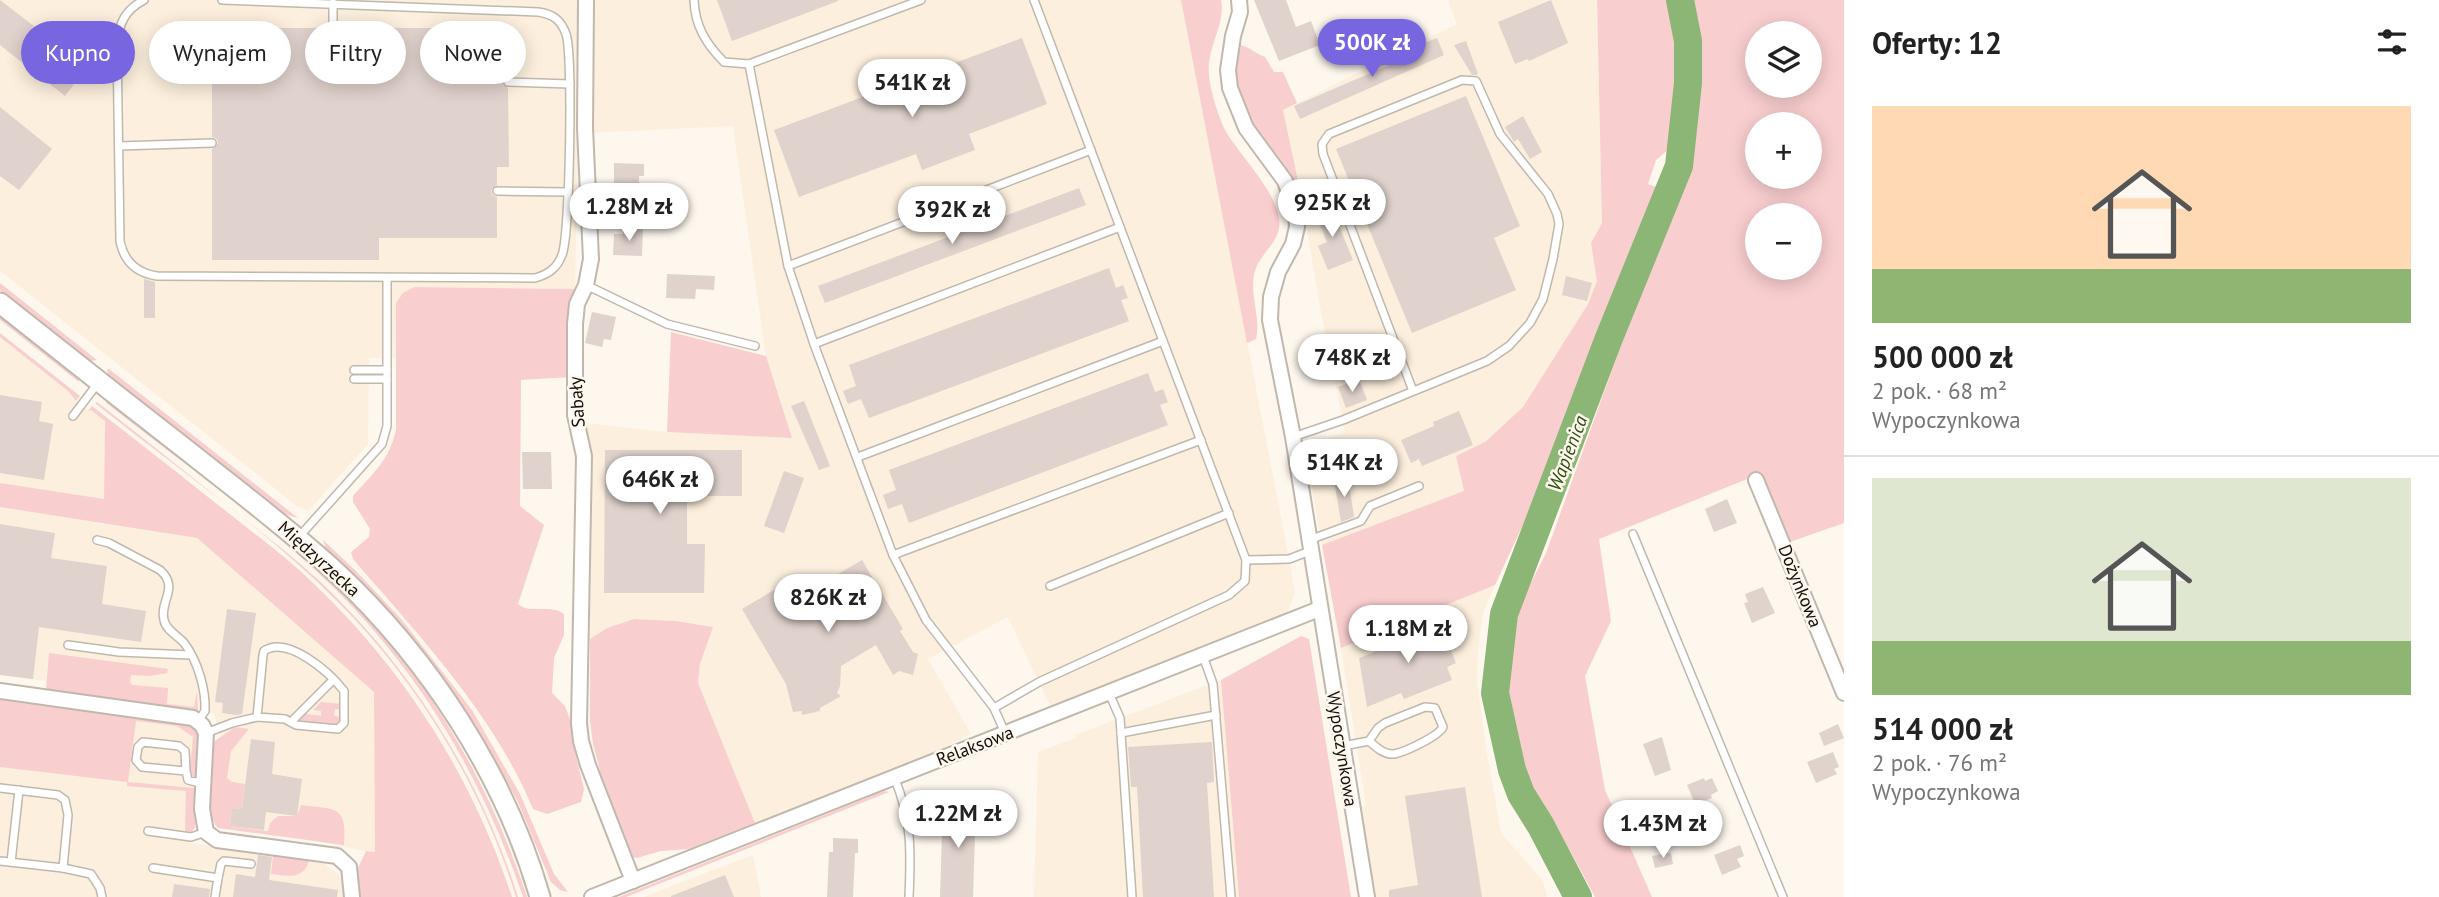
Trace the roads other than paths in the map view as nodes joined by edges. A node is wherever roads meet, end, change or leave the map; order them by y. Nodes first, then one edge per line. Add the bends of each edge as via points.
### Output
1 (144, 0) edge
2 (222, 0) edge
3 (586, 0) edge
4 (694, 0) edge
5 (921, 0) edge
6 (1034, 0) edge
7 (1239, 0) edge
8 (333, 3) junction
9 (332, 21) edge
10 (749, 64) junction
11 (526, 83) edge
12 (570, 84) junction
13 (212, 143) dead end
14 (119, 146) junction
15 (1091, 150) junction
16 (497, 191) dead end
17 (567, 192) junction
18 (1120, 227) junction
19 (788, 266) junction
20 (387, 279) junction
21 (586, 285) junction
22 (0, 303) edge
23 (1163, 341) junction
24 (814, 344) junction
25 (755, 346) dead end
26 (354, 375) dead end
27 (387, 375) junction
28 (99, 381) junction
29 (1413, 391) junction
30 (73, 416) dead end
31 (1293, 437) junction
32 (1201, 440) junction
33 (858, 457) junction
34 (1756, 480) dead end
35 (1419, 486) dead end
36 (1229, 513) junction
37 (1633, 534) dead end
38 (298, 538) junction
39 (97, 540) dead end
40 (1309, 546) junction
41 (893, 555) junction
42 (1246, 560) junction
43 (1050, 586) dead end
44 (1319, 609) junction
45 (68, 645) dead end
46 (191, 654) junction
47 (1203, 656) junction
48 (333, 680) junction
49 (0, 691) edge
50 (1110, 693) junction
51 (1844, 693) edge
52 (994, 708) junction
53 (1216, 715) junction
54 (257, 717) junction
55 (291, 722) junction
56 (202, 727) junction
57 (1121, 733) junction
58 (1006, 734) junction
59 (1369, 741) junction
60 (1342, 746) junction
61 (186, 771) junction
62 (893, 776) junction
63 (204, 783) junction
64 (0, 788) edge
65 (19, 790) junction
66 (148, 831) dead end
67 (206, 832) junction
68 (0, 861) edge
69 (11, 862) junction
70 (251, 864) dead end
71 (63, 868) junction
72 (153, 868) dead end
73 (218, 878) junction
74 (633, 881) junction
75 (102, 897) edge
76 (215, 897) edge
77 (352, 897) edge
78 (540, 897) edge
79 (592, 897) edge
80 (909, 897) edge
81 (1132, 897) edge
82 (1231, 897) edge
83 (1367, 897) edge
84 (1783, 897) edge

1 - 14 lane via 126,13 118,31
2 - 8 lane
3 - 21 street, Sabały via 591,258
4 - 10 lane via 696,22 710,48 724,62
5 - 10 lane
6 - 15 lane
7 - 31 street, Wypoczynkowa via 1228,69 1230,88 1245,128 1285,181 1296,213 1293,244 1270,297 1270,320
8 - 9 lane
8 - 12 lane via 547,13 560,21 566,33
10 - 19 lane
11 - 12 lane
12 - 17 lane
13 - 14 lane
14 - 20 lane via 122,251 127,261 146,274
15 - 18 lane
15 - 19 lane
16 - 17 lane
17 - 20 lane via 564,250 546,275
18 - 23 lane
18 - 24 lane
19 - 24 lane
20 - 27 lane
21 - 25 lane via 667,324
21 - 74 street, Sabały via 577,304 575,324 575,415 583,456 579,723 588,765
22 - 28 main road, Międzyrzecka
23 - 32 lane
23 - 33 lane
24 - 33 lane
26 - 27 lane
27 - 38 lane via 387,426 382,444
28 - 30 lane
28 - 38 main road, Międzyrzecka
29 - 29 lane via 1487,361 1509,346 1530,323 1543,299 1553,259 1559,224 1554,205 1500,134 1480,88 1469,79 1329,134 1322,144
29 - 31 lane
31 - 40 street, Wypoczynkowa
32 - 36 lane
32 - 41 lane
33 - 41 lane
34 - 51 street, Dożynkowa
35 - 40 lane via 1370,506 1361,521
36 - 42 lane
36 - 43 lane
37 - 84 lane
38 - 78 main road, Międzyrzecka via 381,618 443,699 492,779
39 - 46 lane via 166,576 164,621
40 - 42 lane via 1289,559
40 - 44 street, Wypoczynkowa
41 - 52 lane via 926,620
42 - 52 lane via 1245,581 1229,595 1039,682
44 - 47 street, Relaksowa
44 - 60 street, Wypoczynkowa
45 - 46 lane
46 - 56 lane via 206,706
47 - 50 street, Relaksowa
47 - 53 lane via 1213,684
48 - 54 lane via 297,651 267,649
48 - 55 lane
48 - 55 lane via 345,695 342,728
49 - 56 street via 184,715
50 - 57 lane
50 - 58 street, Relaksowa
52 - 58 lane
53 - 57 lane
53 - 82 lane
54 - 55 lane
54 - 56 lane
56 - 63 street
57 - 81 lane
58 - 62 street, Relaksowa
59 - 59 lane via 1378,728 1425,707 1435,708 1442,721 1438,734 1395,754
59 - 60 lane
60 - 83 street, Wypoczynkowa
61 - 61 lane via 186,754 179,746 143,742 138,747 136,760 142,767
61 - 63 lane via 188,780
62 - 74 street, Relaksowa
62 - 80 lane via 910,831
63 - 67 street
64 - 65 lane
65 - 69 lane
65 - 71 lane via 65,800
66 - 67 lane via 191,837
67 - 77 street via 217,840 337,856 349,867
68 - 69 lane
69 - 71 lane
70 - 73 lane via 224,861
71 - 75 lane via 91,874
72 - 73 lane
73 - 76 lane
74 - 79 street, Relaksowa

